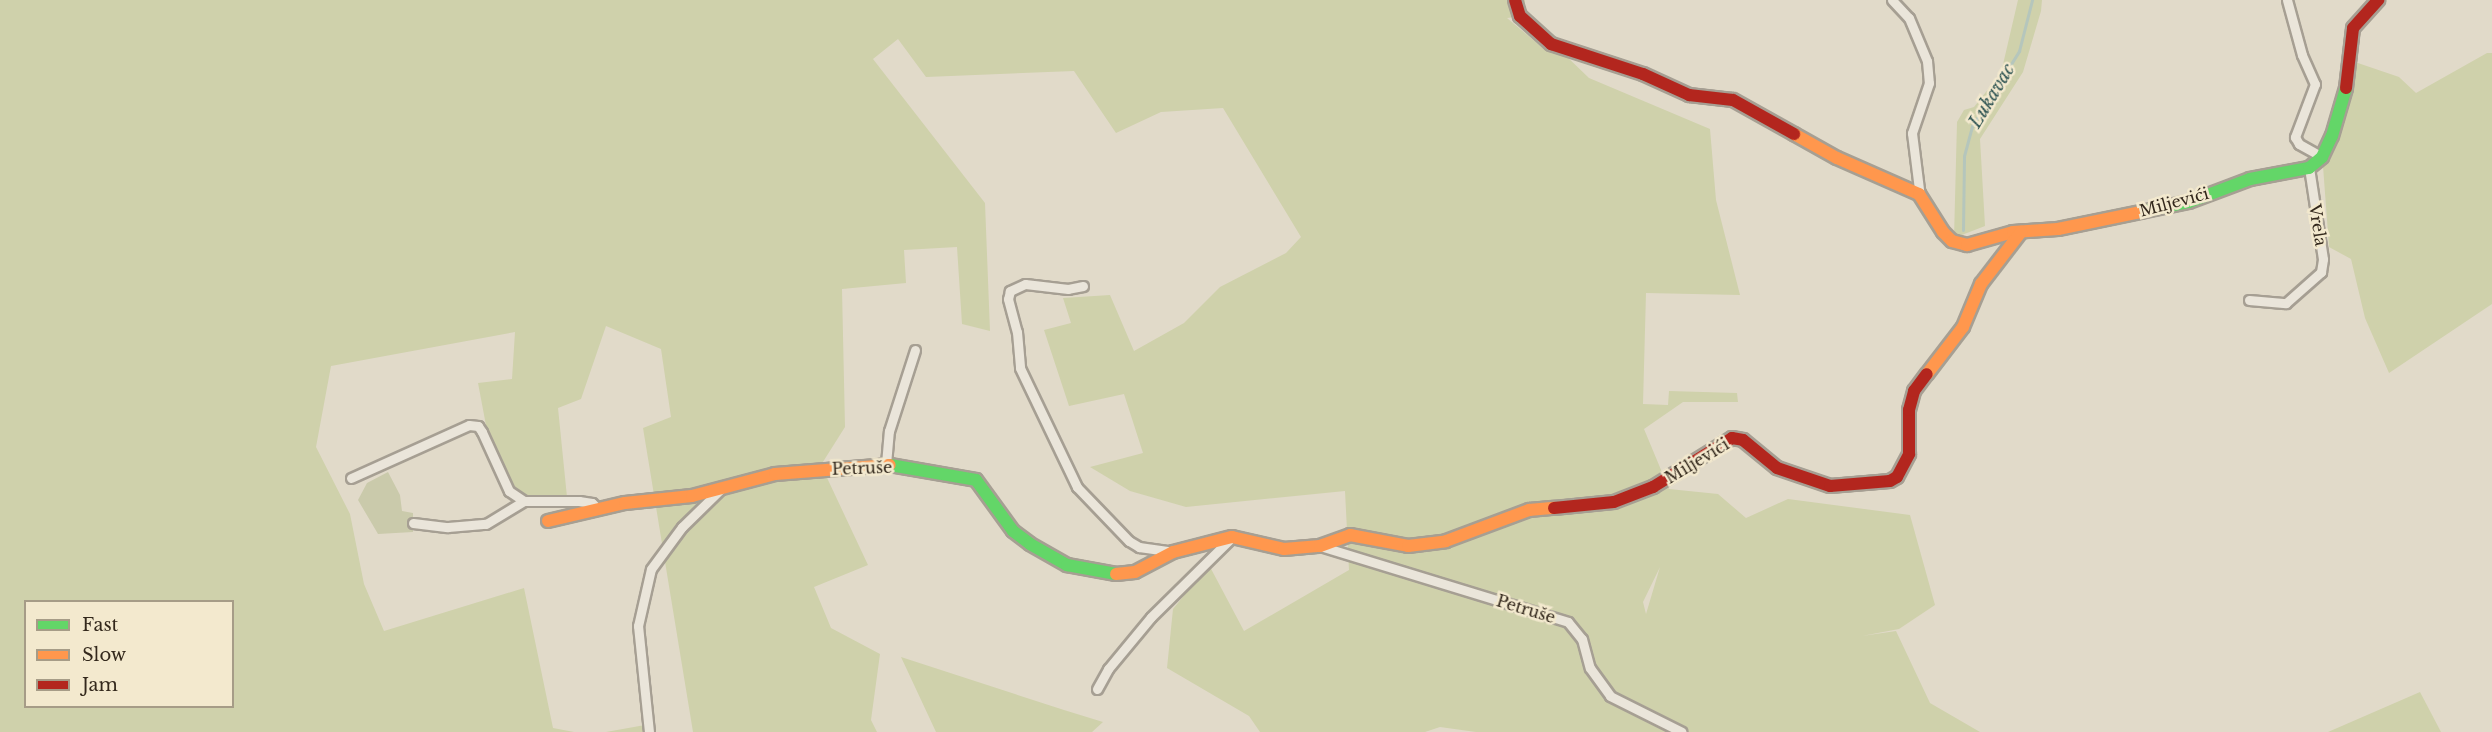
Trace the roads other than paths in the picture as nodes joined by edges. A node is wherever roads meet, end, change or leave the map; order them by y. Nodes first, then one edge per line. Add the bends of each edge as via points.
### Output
1 (1515, 0) edge
2 (1892, 0) edge
3 (2287, 0) edge
4 (2378, 0) edge
5 (2322, 157) junction
6 (2309, 168) junction
7 (1920, 197) junction
8 (2021, 232) junction
9 (1083, 286) dead end
10 (2249, 300) dead end
11 (915, 350) dead end
12 (886, 464) junction
13 (351, 478) dead end
14 (722, 488) junction
15 (524, 501) junction
16 (597, 508) junction
17 (548, 521) dead end
18 (413, 523) dead end
19 (1350, 535) junction
20 (1232, 537) junction
21 (1320, 546) junction
22 (1173, 552) junction
23 (1353, 557) junction
24 (1097, 689) dead end
25 (649, 732) edge
26 (1682, 732) edge

1 - 7 street via 1520,16 1551,44 1643,74 1689,94 1732,99 1837,158
2 - 7 street via 1909,18 1927,61 1929,83 1912,133
3 - 5 street via 2295,34 2315,84 2295,137 2299,144
4 - 5 street via 2362,15 2350,36 2346,88
5 - 6 street, Miljevići
6 - 8 street, Miljevići via 2250,179 2189,202 2058,229
6 - 10 street, Vrela via 2323,259 2320,272 2286,303
7 - 8 street, Miljevići via 1943,232 1957,243
8 - 19 street, Miljevići via 1981,284 1963,327 1914,391 1909,410 1909,454 1897,477 1890,481 1830,486 1777,468 1743,440 1732,438 1663,482 1614,502 1529,510 1446,541 1408,546
9 - 22 street, Petruše via 1068,289 1025,284 1010,291 1008,299 1017,332 1020,368 1077,488 1129,541 1139,547
11 - 12 street via 889,431
12 - 14 street, Petruše via 775,474
12 - 22 street, Petruše via 976,480 1013,531 1049,556 1092,573 1135,572
13 - 15 street via 469,425 478,426 509,491
14 - 16 street, Petruše
14 - 25 street via 674,536 651,569 639,626
15 - 16 street via 579,501
15 - 18 street via 486,524 448,527
16 - 17 street, Petruše
19 - 21 street
19 - 23 street
20 - 21 street, Petruše via 1284,549
20 - 22 street, Petruše
20 - 24 street via 1150,617
21 - 23 street, Petruše
23 - 26 street, Petruše via 1568,622 1582,639 1590,668 1610,696

